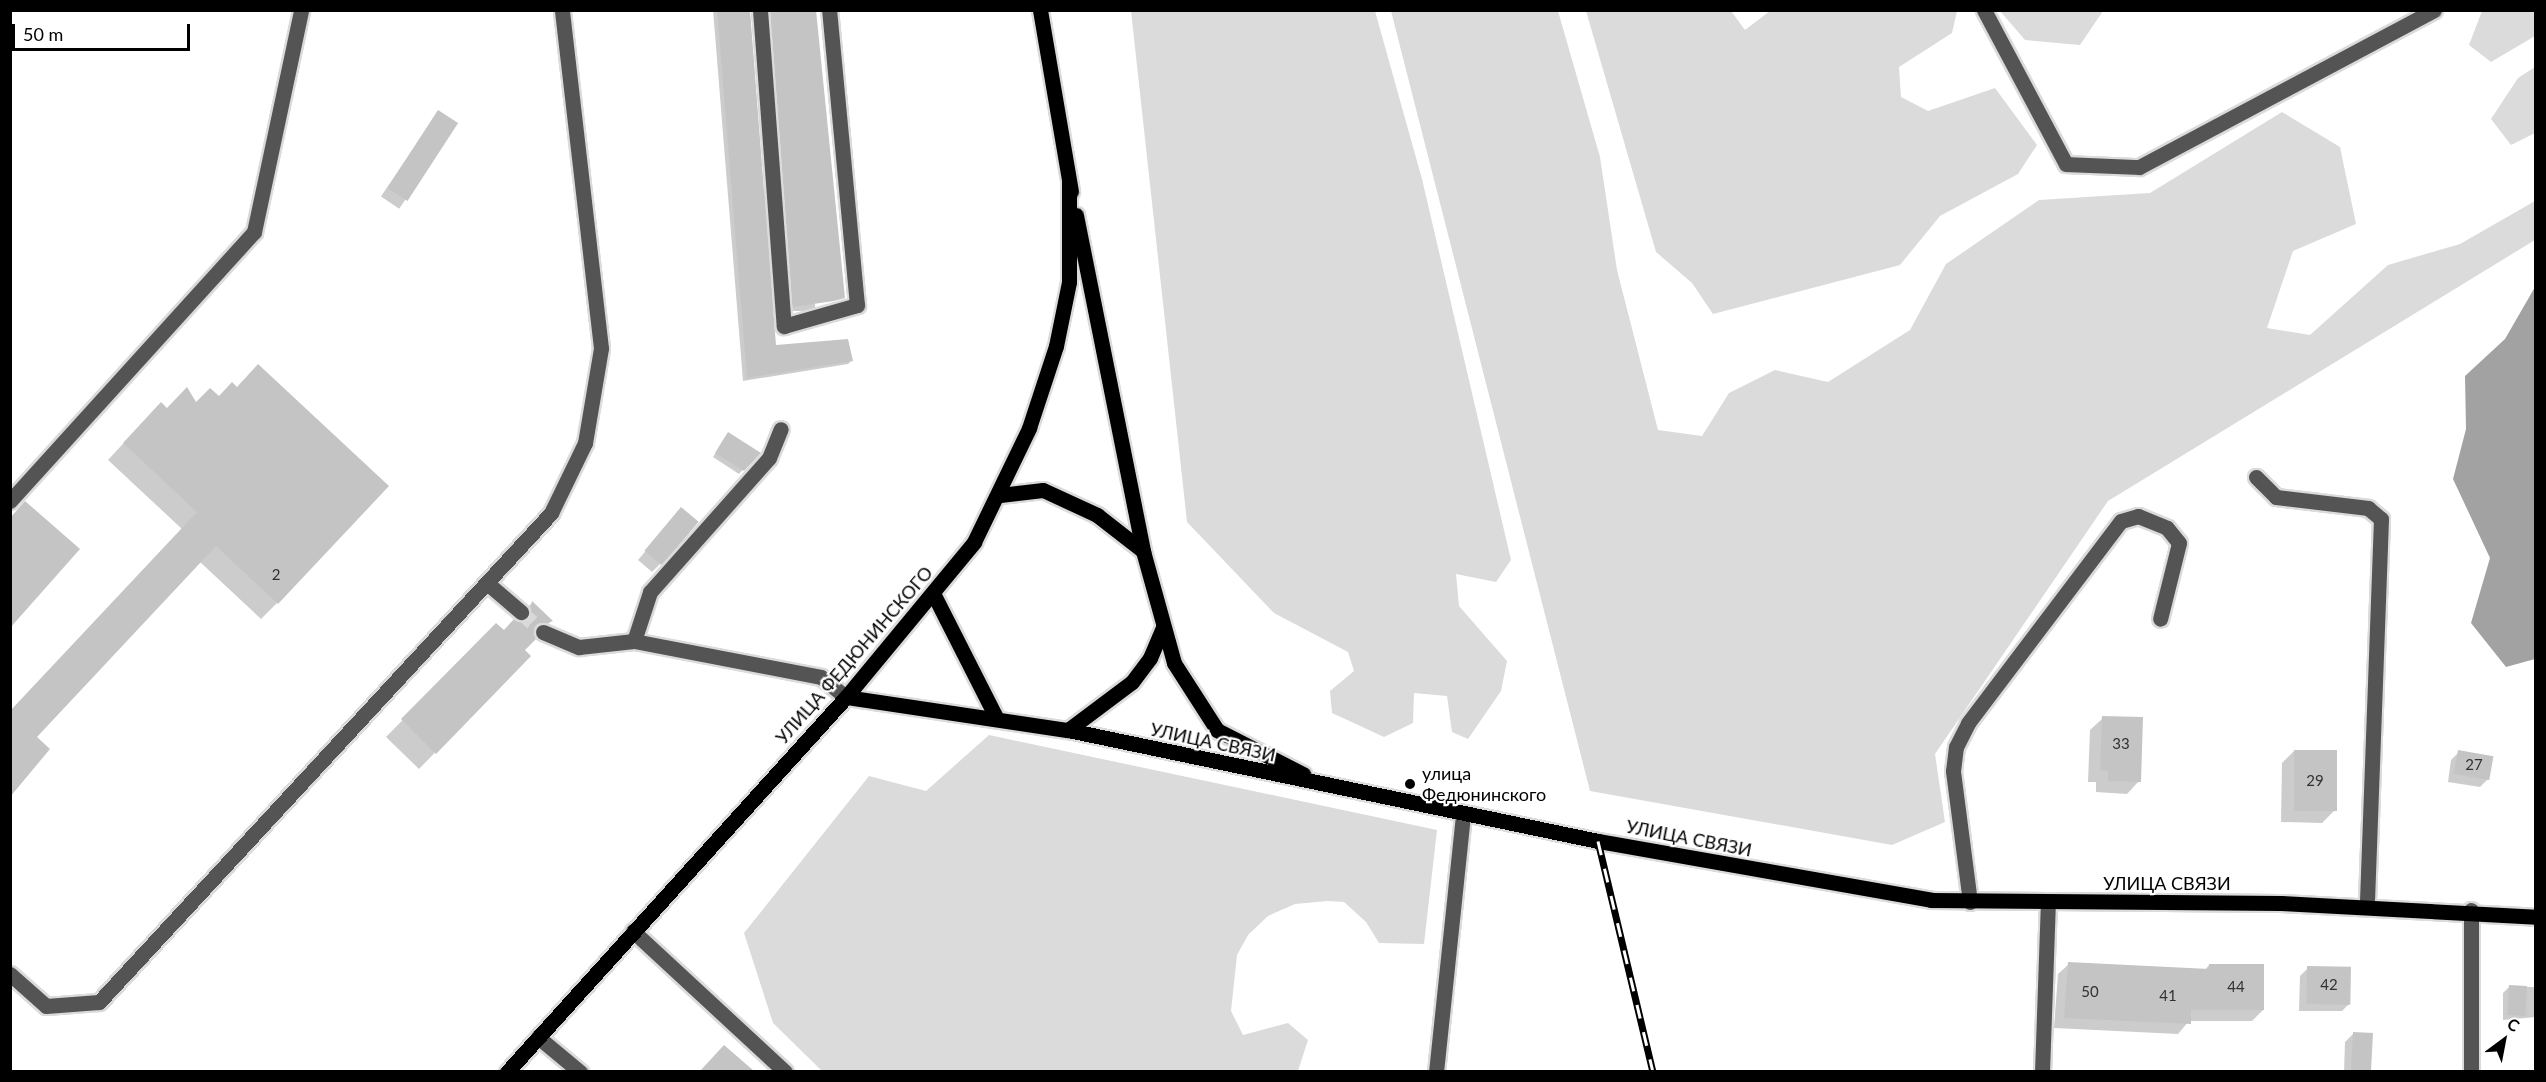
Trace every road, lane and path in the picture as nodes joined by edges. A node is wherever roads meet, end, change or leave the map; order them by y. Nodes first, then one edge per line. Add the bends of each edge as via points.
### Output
1 (301, 10) edge
2 (562, 10) edge
3 (759, 10) edge
4 (829, 10) edge
5 (1040, 10) edge
6 (1984, 10) edge
7 (2434, 10) edge
8 (1069, 183) junction
9 (781, 429) dead end
10 (2256, 477) dead end
11 (1000, 495) junction
12 (10, 501) edge
13 (1143, 551) junction
14 (487, 583) junction
15 (934, 595) junction
16 (521, 612) tunnel mouth
17 (2160, 619) dead end
18 (1163, 627) junction
19 (543, 632) tunnel mouth
20 (634, 641) junction
21 (846, 697) junction
22 (996, 717) junction
23 (1068, 730) junction
24 (1333, 788) junction
25 (1463, 814) junction
26 (1970, 902) junction
27 (2048, 903) junction
28 (2367, 906) junction
29 (2471, 910) junction
30 (2535, 917) edge
31 (633, 931) junction
32 (10, 974) edge
33 (538, 1037) junction
34 (507, 1071) edge
35 (580, 1071) edge
36 (785, 1071) edge
37 (1436, 1071) edge
38 (2042, 1071) edge
39 (2471, 1071) edge

1 - 12 street via 254,232
2 - 14 street via 601,348 585,443 551,513
3 - 4 street via 784,326 857,305
5 - 8 main road, УЛИЦА ФЕДЮНИНСКОГО
6 - 7 street via 2066,164 2139,167
8 - 11 main road, УЛИЦА ФЕДЮНИНСКОГО via 1068,282 1056,346
8 - 13 main road, УЛИЦА ФЕДЮНИНСКОГО
9 - 20 street via 769,458 650,592
10 - 28 street via 2276,497 2368,508 2381,519
11 - 13 main road via 1043,490 1098,514
11 - 15 main road, УЛИЦА ФЕДЮНИНСКОГО
13 - 18 main road, УЛИЦА ФЕДЮНИНСКОГО
14 - 16 street
14 - 32 street via 99,1002 46,1006
15 - 21 main road, УЛИЦА ФЕДЮНИНСКОГО
15 - 22 main road
17 - 26 street via 2179,543 2167,528 2138,516 2121,521 1968,723 1956,747 1953,771
18 - 23 main road via 1150,658 1132,682
18 - 24 main road, УЛИЦА ФЕДЮНИНСКОГО via 1189,693 1217,729
19 - 20 street via 579,647
20 - 21 street via 821,677
21 - 22 main road, УЛИЦА СВЯЗИ
21 - 31 main road, УЛИЦА ФЕДЮНИНСКОГО
22 - 23 main road, УЛИЦА СВЯЗИ
23 - 24 main road, УЛИЦА СВЯЗИ
24 - 25 main road, УЛИЦА СВЯЗИ
25 - 26 main road, УЛИЦА СВЯЗИ via 1808,880
25 - 37 street
26 - 27 main road, УЛИЦА СВЯЗИ
27 - 28 main road, УЛИЦА СВЯЗИ
27 - 38 street
28 - 29 main road, УЛИЦА СВЯЗИ
29 - 30 main road, УЛИЦА СВЯЗИ
29 - 39 street
31 - 33 main road, УЛИЦА ФЕДЮНИНСКОГО
31 - 36 street
33 - 34 main road, УЛИЦА ФЕДЮНИНСКОГО
33 - 35 street

